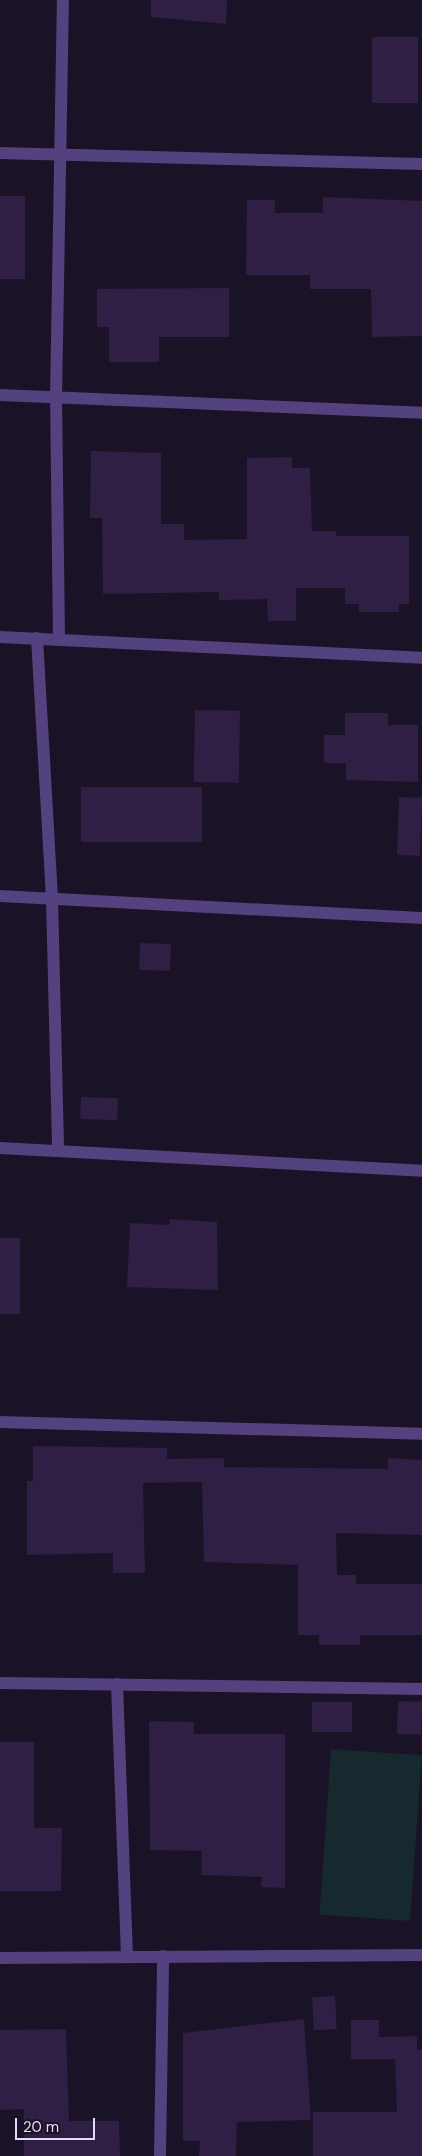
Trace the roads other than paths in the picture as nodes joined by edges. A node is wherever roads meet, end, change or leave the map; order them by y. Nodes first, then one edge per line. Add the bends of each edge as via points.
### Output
1 (63, 0) edge
2 (0, 153) edge
3 (60, 155) junction
4 (422, 164) edge
5 (0, 396) edge
6 (56, 398) junction
7 (422, 413) edge
8 (0, 637) edge
9 (37, 638) junction
10 (59, 639) junction
11 (422, 658) edge
12 (0, 896) edge
13 (52, 899) junction
14 (422, 918) edge
15 (0, 1148) edge
16 (58, 1149) junction
17 (422, 1171) edge
18 (0, 1422) edge
19 (422, 1434) edge
20 (0, 1683) edge
21 (117, 1684) junction
22 (422, 1689) edge
23 (127, 1955) junction
24 (163, 1956) junction
25 (422, 1956) edge
26 (0, 1958) edge
27 (160, 2156) edge

1 - 3 street
2 - 3 street
3 - 4 street
3 - 6 street
5 - 6 street
6 - 7 street
6 - 10 street
8 - 9 street
9 - 10 street
9 - 13 street
10 - 11 street
12 - 13 street
13 - 14 street
13 - 16 street
15 - 16 street
16 - 17 street
18 - 19 street
20 - 21 street
21 - 22 street
21 - 23 street
23 - 24 street
23 - 26 street
24 - 25 street
24 - 27 street

